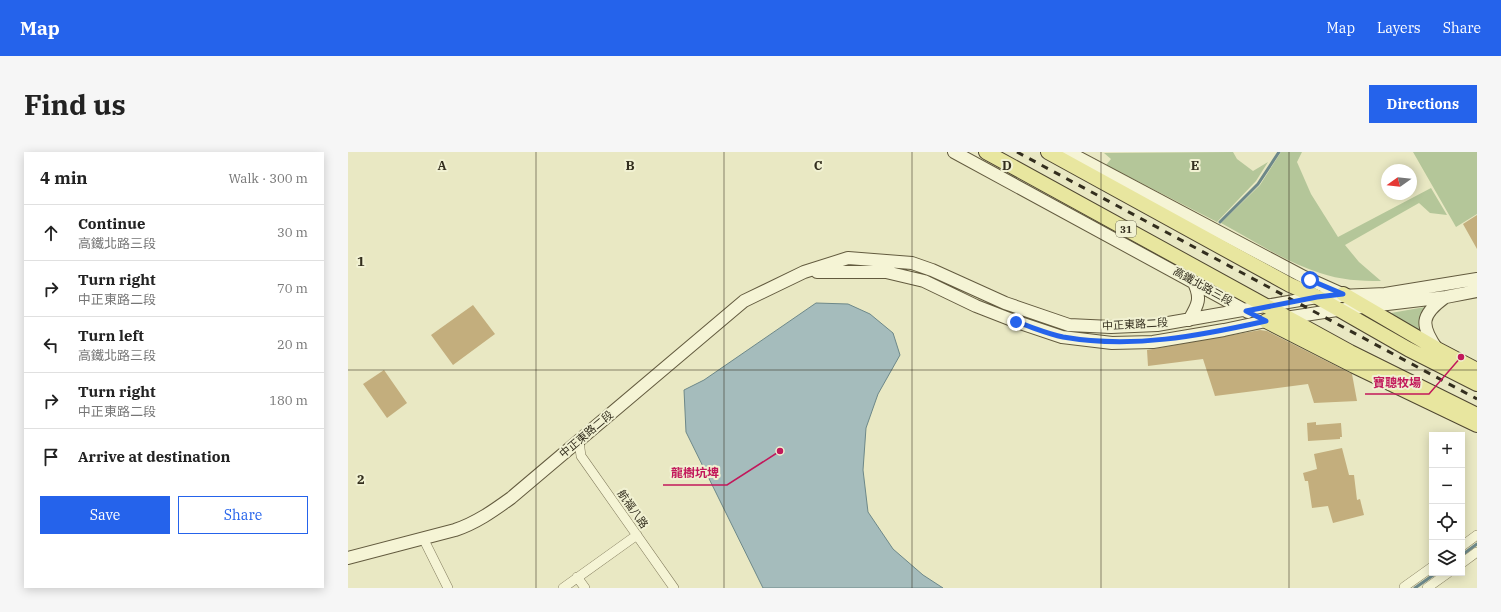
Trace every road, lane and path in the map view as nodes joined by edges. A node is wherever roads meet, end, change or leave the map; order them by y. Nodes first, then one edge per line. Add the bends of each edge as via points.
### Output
1 (954, 152) edge
2 (986, 152) edge
3 (1048, 152) edge
4 (1068, 152) edge
5 (804, 272) junction
6 (1477, 279) edge
7 (1193, 281) junction
8 (1477, 291) edge
9 (1343, 294) junction
10 (1317, 297) junction
11 (1446, 297) junction
12 (1267, 306) junction
13 (1365, 307) junction
14 (1337, 310) junction
15 (1246, 311) junction
16 (1289, 318) junction
17 (1189, 320) junction
18 (1266, 321) junction
19 (1437, 350) junction
20 (1477, 370) edge
21 (1477, 384) edge
22 (1457, 405) junction
23 (1477, 414) edge
24 (1477, 422) edge
25 (1477, 425) edge
26 (579, 441) junction
27 (637, 535) junction
28 (1477, 535) edge
29 (423, 538) junction
30 (1465, 544) edge
31 (1477, 552) edge
32 (348, 558) edge
33 (1465, 561) edge
34 (1429, 569) edge
35 (1444, 576) edge
36 (578, 577) junction
37 (1404, 587) dead end
38 (448, 588) edge
39 (563, 588) edge
40 (585, 588) edge
41 (674, 588) edge
42 (1427, 588) edge

1 - 7 main road, 高鐵北路三段
2 - 12 main road, 高鐵北路三段 / 31
3 - 10 main road via 1290,285
4 - 9 main road via 1304,277
5 - 17 main road, 中正東路二段 via 848,258 912,263 1005,303 1069,325 1119,327
5 - 18 main road, 中正東路二段 via 886,272 924,281 982,308 1062,337 1112,343 1153,342
5 - 26 main road, 中正東路二段 via 744,301
6 - 9 main road, 中正東路二段 via 1385,294
7 - 15 main road, 高鐵北路三段
7 - 17 main road via 1198,300
8 - 11 main road, 中正東路二段
9 - 10 main road, 中正東路二段
9 - 13 main road
10 - 12 main road, 中正東路二段
10 - 14 main road
11 - 13 main road, 中正東路二段
11 - 19 main road via 1431,308 1426,318 1425,328
12 - 15 main road, 中正東路二段
12 - 16 main road, 高鐵北路三段 / 31
13 - 14 main road, 中正東路二段
13 - 19 main road
14 - 16 main road, 中正東路二段
14 - 21 main road
15 - 17 main road, 中正東路二段
15 - 18 main road, 高鐵北路三段
16 - 18 main road, 中正東路二段
16 - 22 main road, 高鐵北路三段 / 31 via 1350,352
18 - 25 main road, 高鐵北路三段
19 - 20 main road
22 - 23 main road, 高鐵北路三段 / 31
22 - 24 main road
26 - 27 street, 航福八路 via 581,456
26 - 29 main road, 中正東路二段 via 487,515 468,526
27 - 36 street
27 - 41 street, 航福八路
28 - 30 street
29 - 32 main road, 中正東路二段
29 - 38 street
31 - 33 street
34 - 37 street
35 - 42 street
36 - 39 street
36 - 40 street

